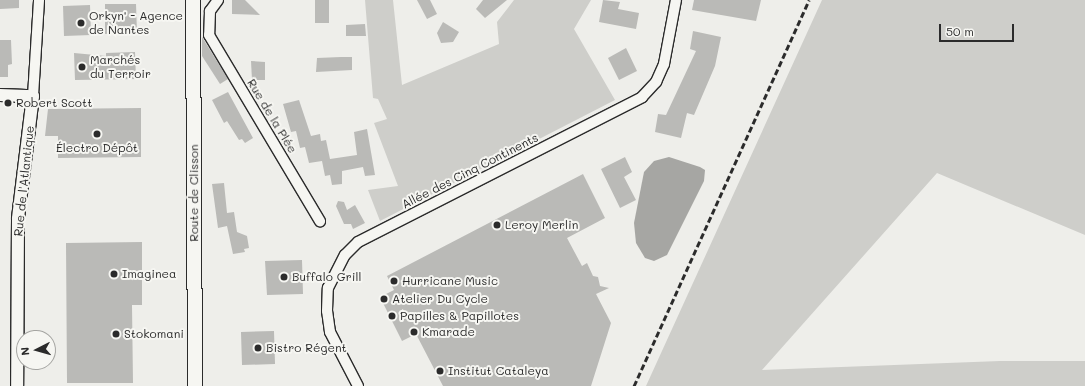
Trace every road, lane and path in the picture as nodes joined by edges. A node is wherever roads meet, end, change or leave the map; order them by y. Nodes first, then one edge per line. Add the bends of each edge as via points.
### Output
1 (39, 0) edge
2 (192, 0) edge
3 (218, 0) edge
4 (676, 0) edge
5 (0, 95) edge
6 (33, 96) junction
7 (320, 221) dead end
8 (17, 386) edge
9 (195, 386) edge
10 (358, 386) edge

1 - 6 street, Rue de l'Atlantique
2 - 9 main road, Route de Clisson
3 - 7 street, Rue de la Plée via 210,11 209,35
4 - 10 street, Allée des Cinq Continents via 664,64 656,82 642,97 358,242 345,255 328,288 327,310 330,332
5 - 6 street
6 - 8 street, Rue de l'Atlantique via 18,219

